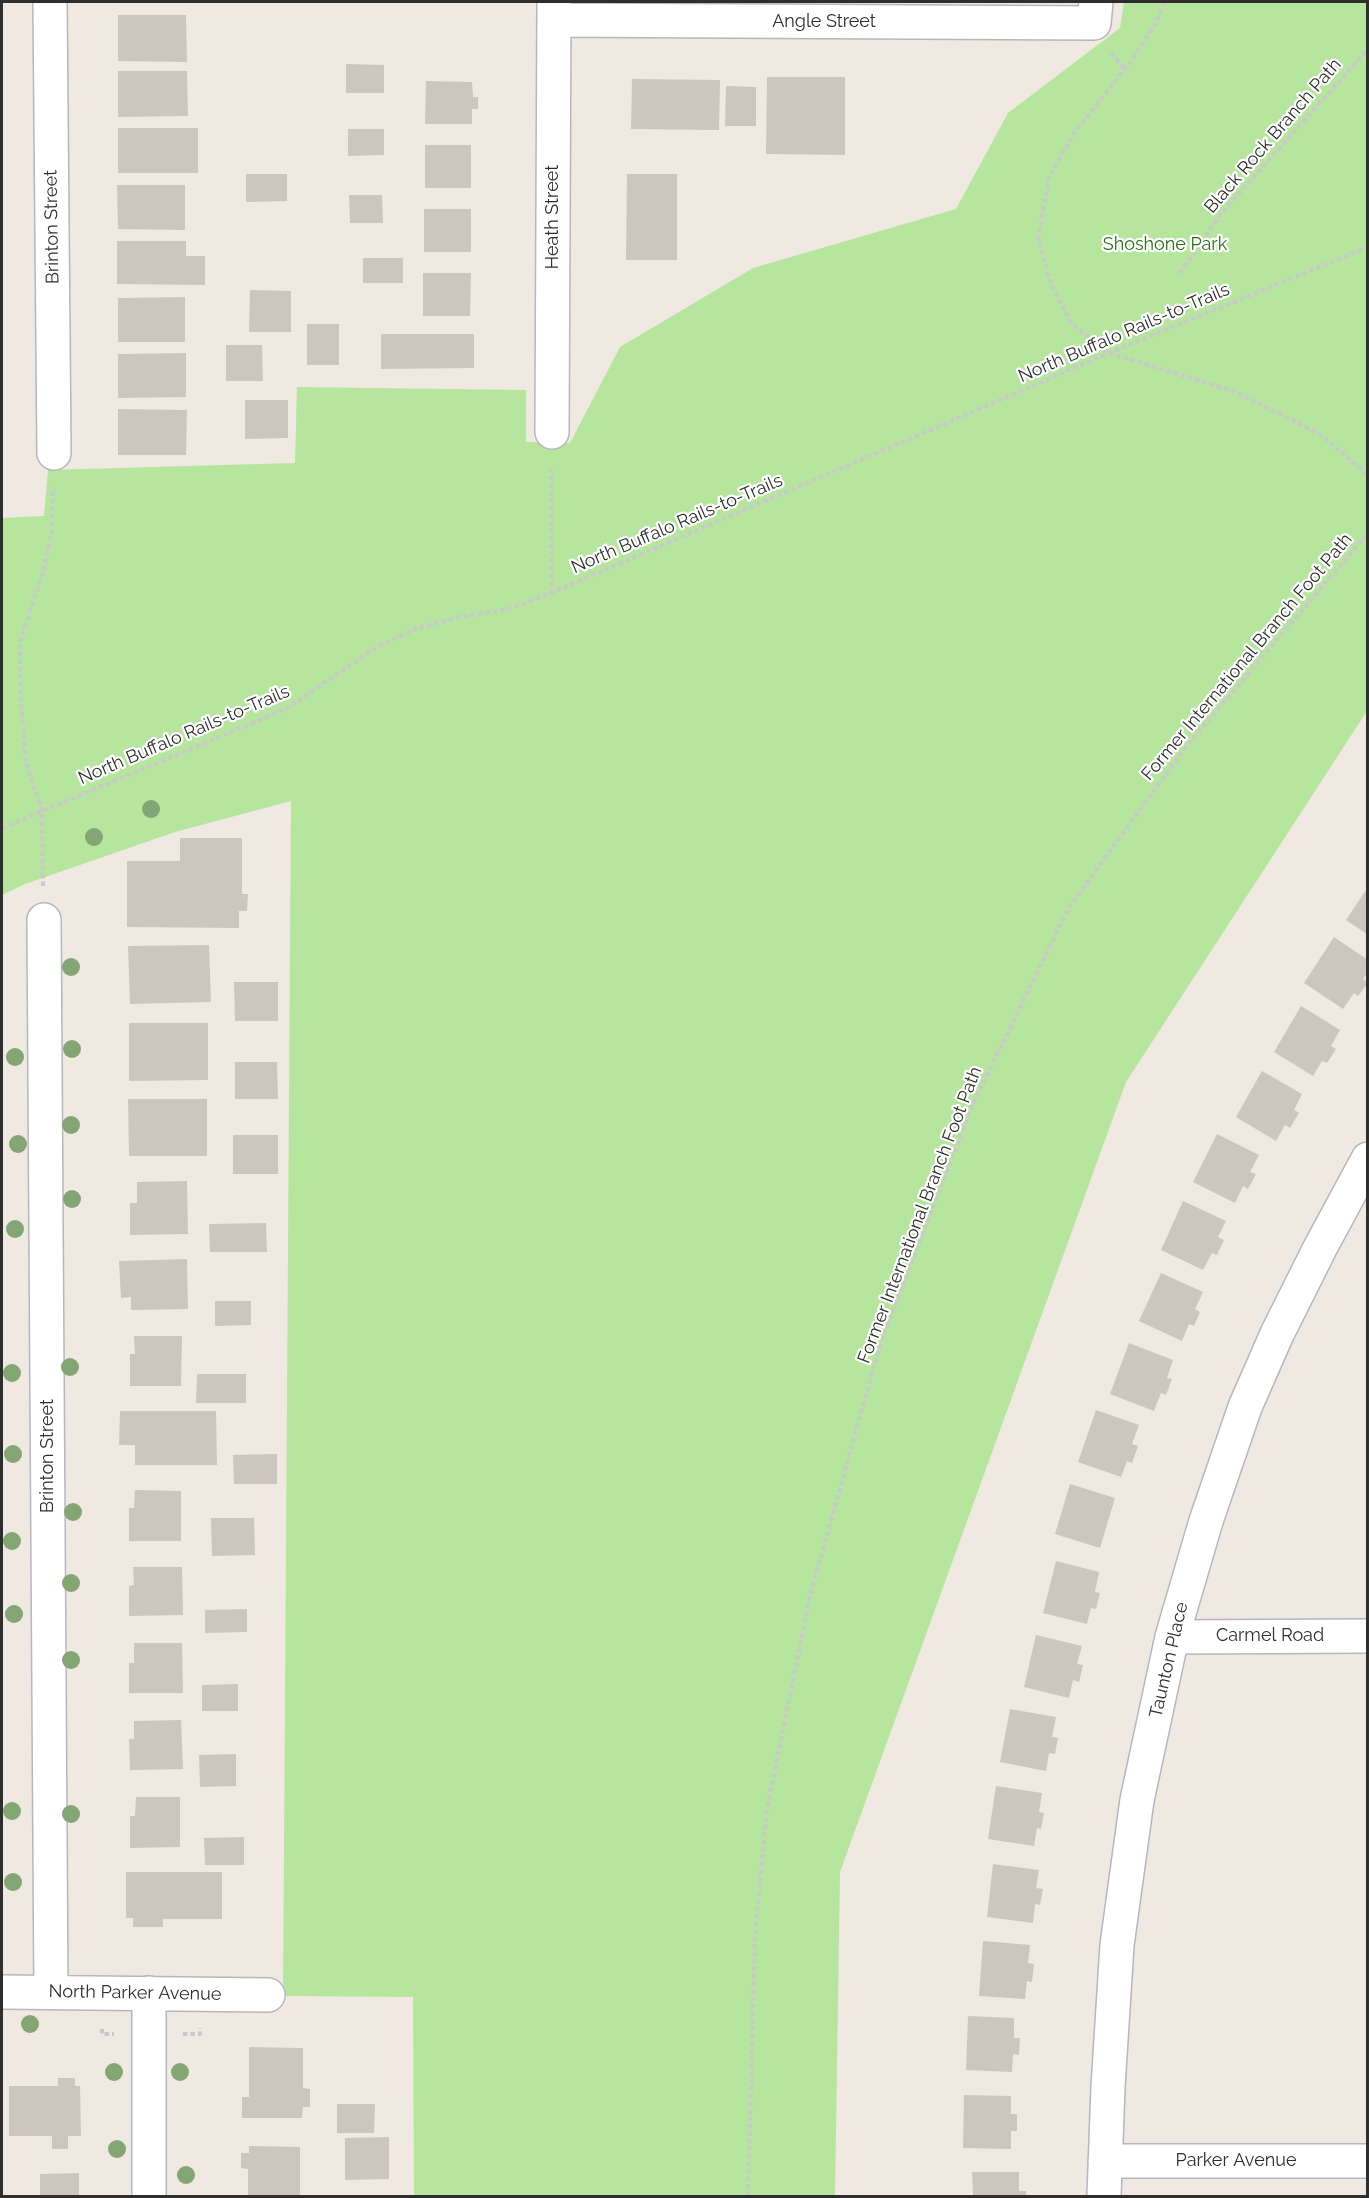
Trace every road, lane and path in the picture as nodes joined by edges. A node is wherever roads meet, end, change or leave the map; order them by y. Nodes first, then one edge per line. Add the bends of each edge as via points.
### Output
1 (50, 2) edge
2 (1164, 2) edge
3 (554, 11) edge
4 (1100, 25) edge
5 (1368, 49) edge
6 (1124, 69) junction
7 (1368, 247) edge
8 (1180, 273) dead end
9 (1109, 353) junction
10 (552, 432) joint
11 (54, 453) joint
12 (1368, 475) edge
13 (1368, 532) edge
14 (551, 593) junction
15 (42, 810) junction
16 (2, 828) edge
17 (44, 920) joint
18 (1367, 1162) edge
19 (1368, 1636) edge
20 (1173, 1637) junction
21 (2, 1992) edge
22 (51, 1992) junction
23 (149, 1993) junction
24 (268, 1995) dead end
25 (180, 2034) dead end
26 (200, 2034) dead end
27 (1105, 2161) junction
28 (1368, 2161) edge
29 (149, 2196) edge
30 (748, 2196) edge
31 (1104, 2196) edge

1 - 11 street, Brinton Street
2 - 6 path via 1155,23
3 - 4 street, Angle Street
3 - 10 street, Heath Street
4 - 6 path
5 - 8 path, Black Rock Branch Path via 1220,215
6 - 9 path via 1075,132 1049,176 1038,240 1051,284 1071,323
7 - 9 path, North Buffalo Rails-to-Trails
9 - 12 path via 1233,391 1320,434
9 - 14 path, North Buffalo Rails-to-Trails
10 - 14 path
11 - 15 path via 52,530 42,576 20,642 26,764
13 - 30 path, Former International Branch Foot Path via 1186,747 1069,907 972,1106 881,1341 810,1596 767,1809 755,1935
14 - 15 path, North Buffalo Rails-to-Trails via 509,609 415,629 377,647 286,709
15 - 16 path, North Buffalo Rails-to-Trails
15 - 17 path
17 - 22 street, Brinton Street
18 - 20 street, Taunton Place via 1277,1334 1245,1407 1206,1521
19 - 20 street, Carmel Road
20 - 27 street, Taunton Place via 1137,1800 1123,1899 1111,2018
21 - 22 street, North Parker Avenue
22 - 23 street, North Parker Avenue
23 - 24 street, North Parker Avenue
23 - 29 street
25 - 26 path
27 - 28 street, Parker Avenue
27 - 31 street, Taunton Place

